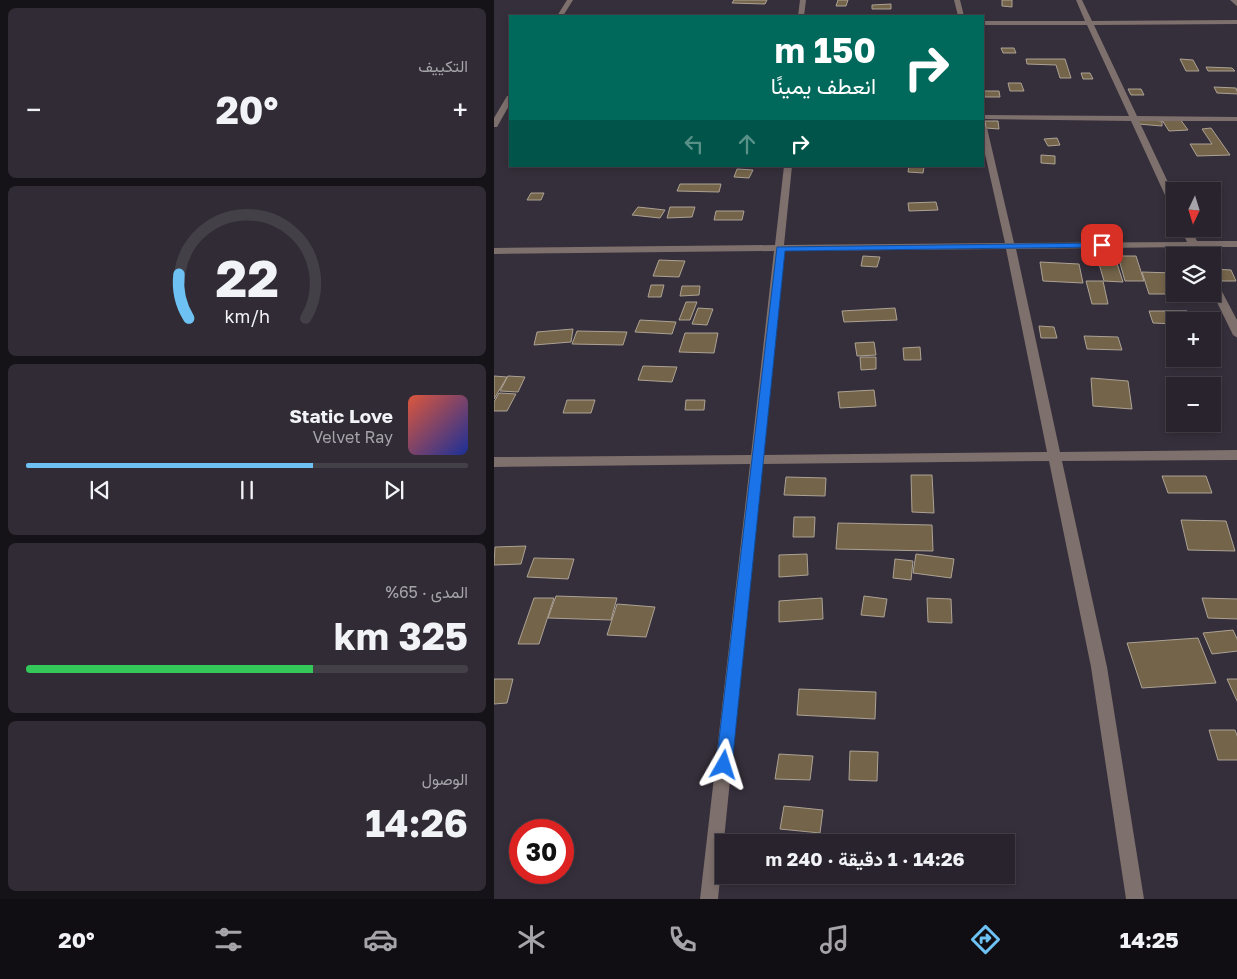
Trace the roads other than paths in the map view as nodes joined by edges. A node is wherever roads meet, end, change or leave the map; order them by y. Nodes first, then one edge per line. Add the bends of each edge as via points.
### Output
1 (570, 0) edge
2 (803, 0) edge
3 (957, 0) edge
4 (1079, 0) edge
5 (1233, 0) edge
6 (1237, 5) edge
7 (561, 15) edge
8 (801, 15) edge
9 (961, 15) edge
10 (1237, 22) edge
11 (984, 23) edge
12 (1090, 23) junction
13 (509, 99) edge
14 (984, 117) edge
15 (1132, 117) junction
16 (509, 118) edge
17 (1237, 119) edge
18 (495, 120) edge
19 (984, 132) edge
20 (788, 167) edge
21 (1166, 187) edge
22 (1191, 238) edge
23 (1194, 244) junction
24 (1237, 244) edge
25 (1010, 246) junction
26 (1195, 247) edge
27 (780, 248) junction
28 (494, 251) edge
29 (1221, 301) edge
30 (1237, 335) edge
31 (1237, 455) edge
32 (1054, 456) junction
33 (757, 459) junction
34 (494, 462) edge
35 (709, 899) edge
36 (1135, 899) edge

1 - 7 street
2 - 8 street
3 - 9 street
4 - 12 street
5 - 6 street
10 - 12 street
11 - 12 street
12 - 15 street
13 - 18 street
14 - 15 street
15 - 17 street
15 - 21 street
16 - 18 street
19 - 25 street
20 - 27 street
22 - 23 street
23 - 24 street
23 - 25 street
23 - 26 street
25 - 27 street
25 - 32 street
27 - 28 street
27 - 33 street
29 - 30 street
31 - 32 street
32 - 33 street
32 - 36 street via 1099,667
33 - 34 street
33 - 35 street

